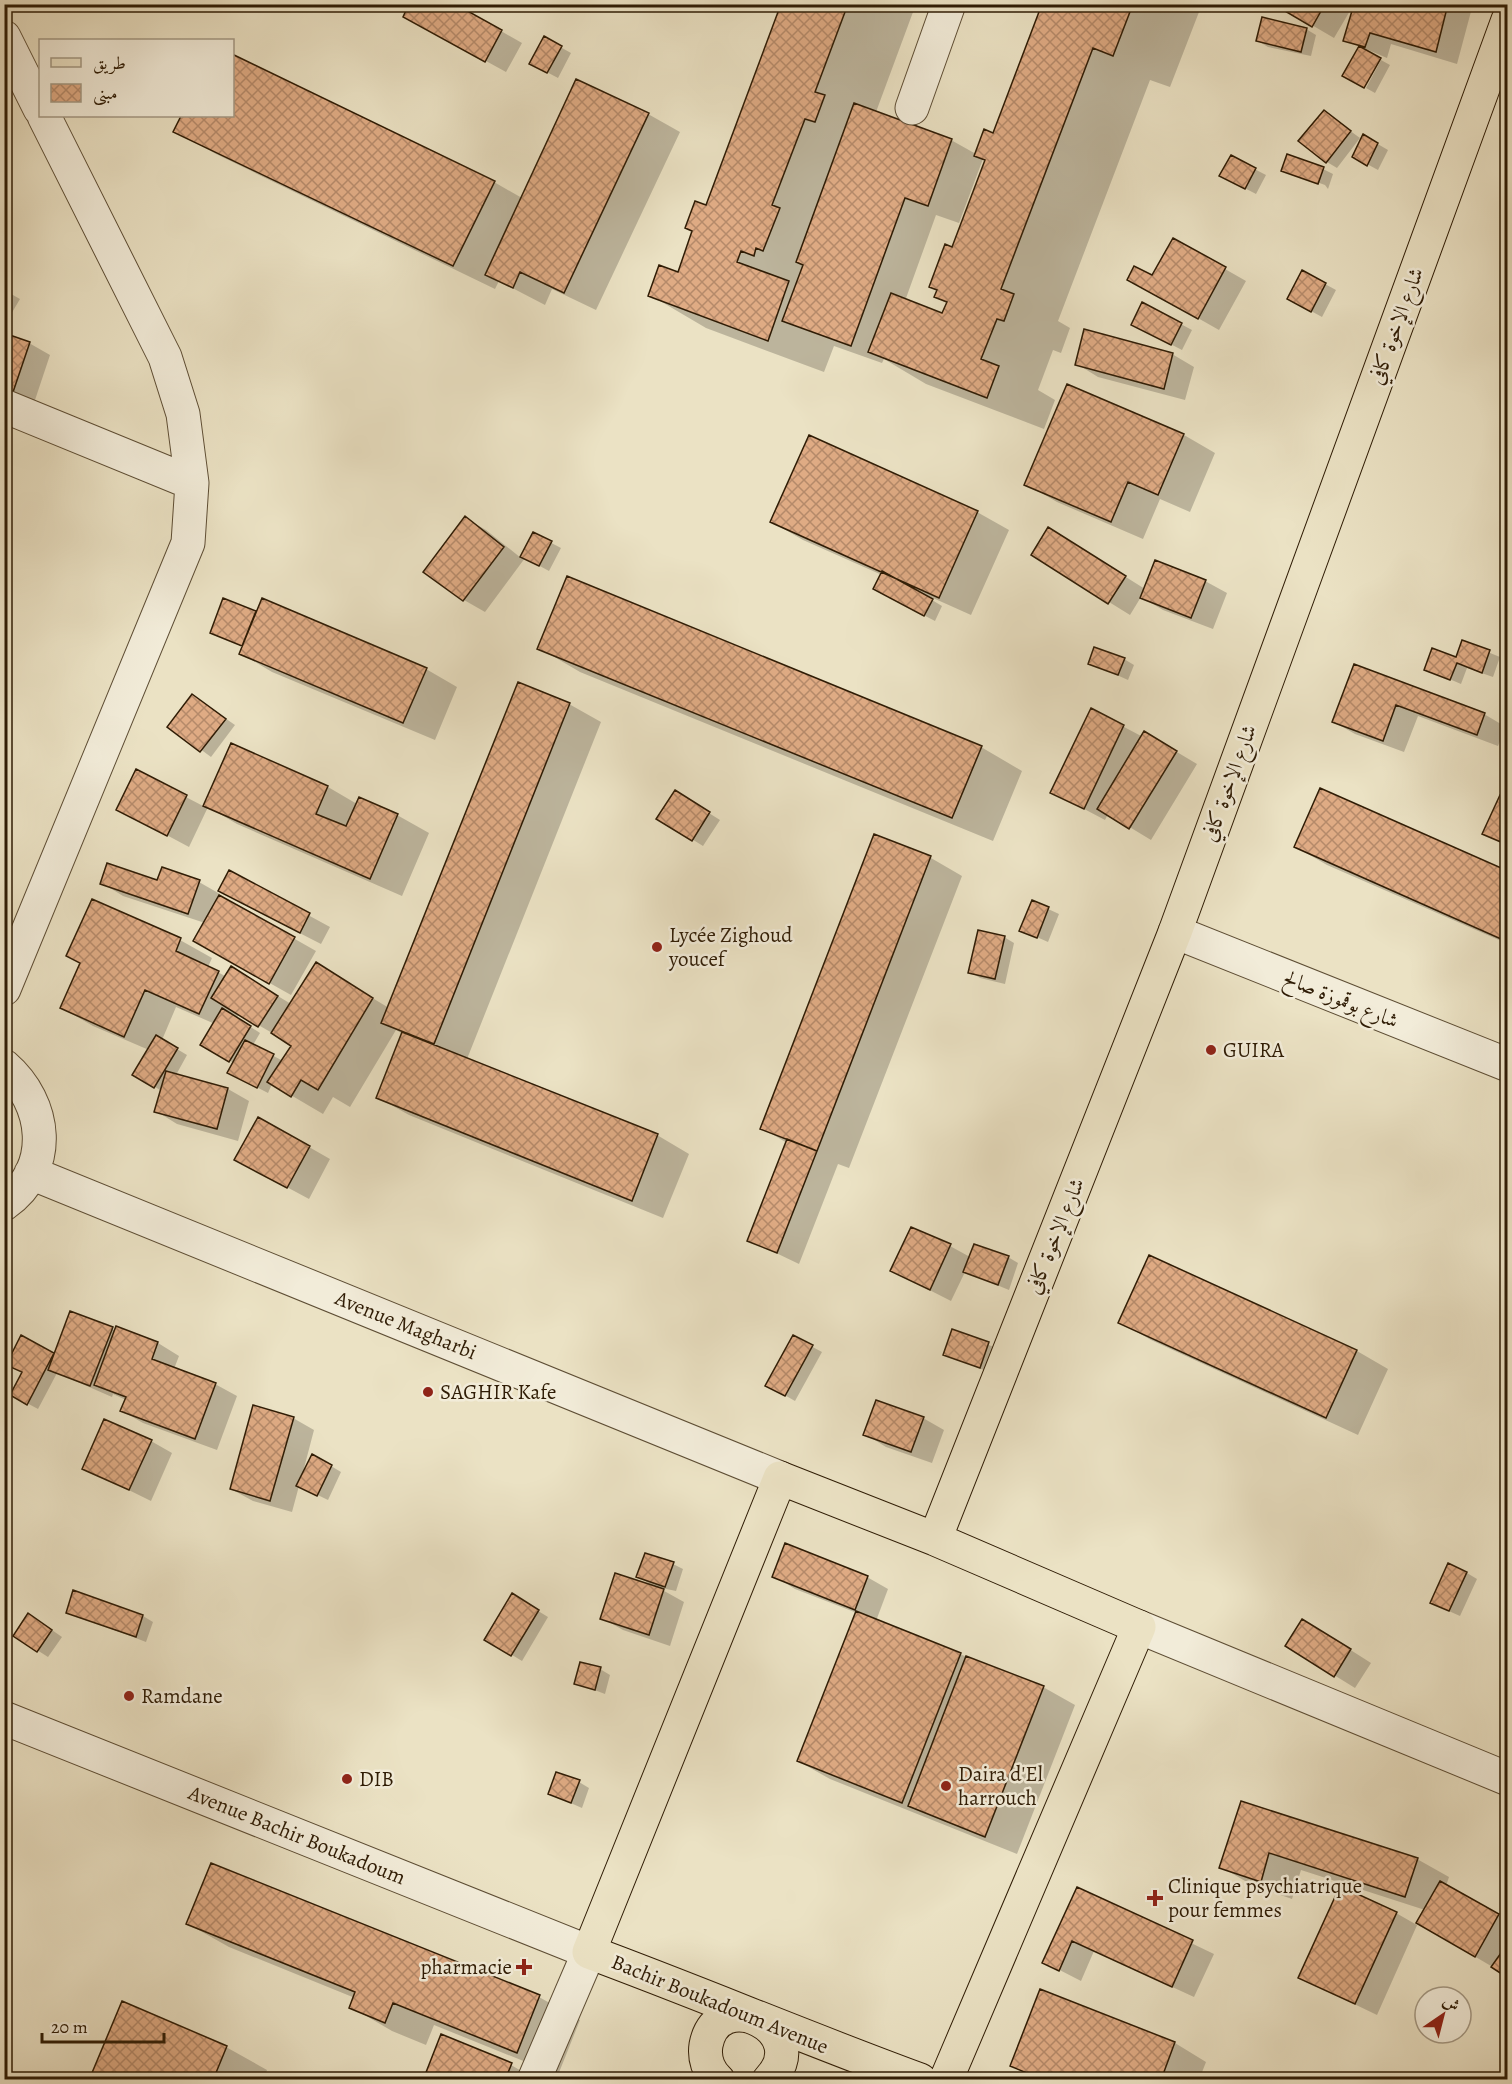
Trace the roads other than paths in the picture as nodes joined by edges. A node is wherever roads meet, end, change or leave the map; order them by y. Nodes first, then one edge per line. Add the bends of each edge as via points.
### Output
1 (949, 4) edge
2 (1508, 20) edge
3 (4, 37) edge
4 (39, 107) edge
5 (912, 108) dead end
6 (45, 117) edge
7 (4, 406) edge
8 (192, 483) junction
9 (1175, 932) junction
10 (4, 989) edge
11 (1508, 1065) edge
12 (4, 1066) edge
13 (31, 1173) junction
14 (4, 1204) edge
15 (780, 1478) junction
16 (935, 1539) junction
17 (1139, 1628) junction
18 (4, 1719) edge
19 (1508, 1779) edge
20 (589, 1952) junction
21 (688, 1989) junction
22 (757, 2017) junction
23 (825, 2045) junction
24 (711, 2066) edge
25 (773, 2073) edge
26 (534, 2079) edge
27 (920, 2079) edge
28 (946, 2079) edge

1 - 5 street
2 - 9 main road, شارع الإخوة كافي
3 - 4 street
6 - 8 street via 165,357 183,414
7 - 8 street
8 - 10 street via 188,543
9 - 11 street, شارع بوقموزة صالح
9 - 16 main road, شارع الإخوة كافي
12 - 13 street via 20,1079 33,1100 39,1149
13 - 14 street
13 - 15 street, Avenue Magharbi
15 - 16 main road
15 - 20 main road
16 - 17 main road
17 - 19 street
17 - 28 main road
18 - 20 street, Avenue Bachir Boukadoum
20 - 21 main road, Bachir Boukadoum Avenue
20 - 26 street
21 - 22 main road, Bachir Boukadoum Avenue
21 - 24 main road
22 - 23 main road, Bachir Boukadoum Avenue
22 - 24 main road via 734,2016 723,2020
22 - 25 main road via 775,2032 780,2043
23 - 25 main road
23 - 27 main road, Bachir Boukadoum Avenue

